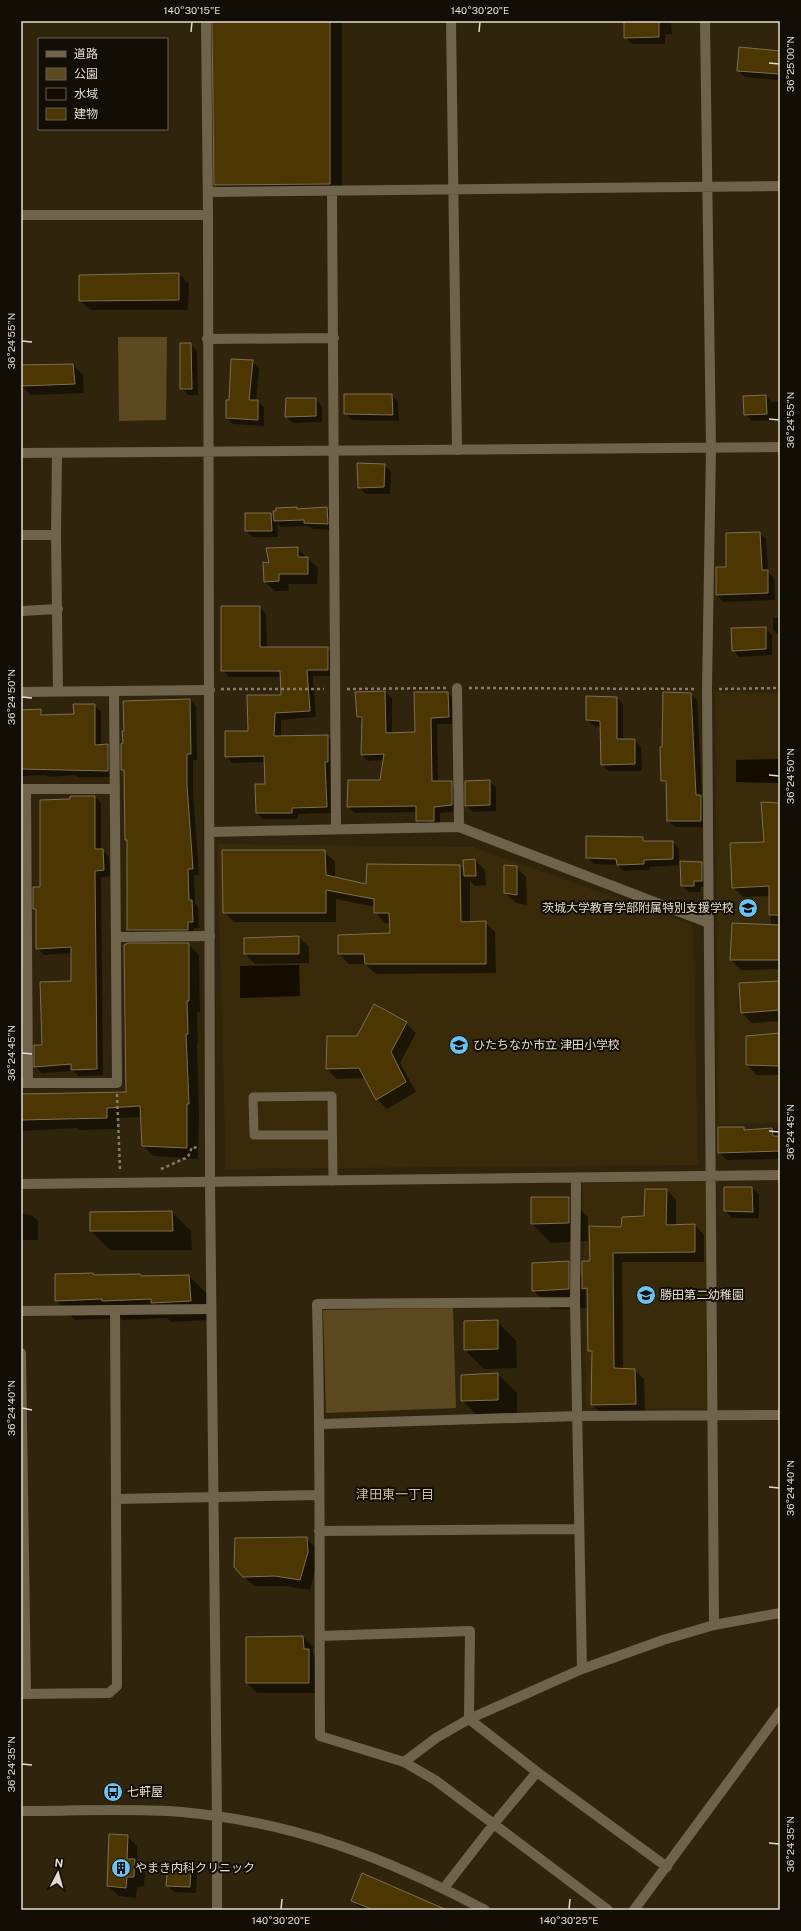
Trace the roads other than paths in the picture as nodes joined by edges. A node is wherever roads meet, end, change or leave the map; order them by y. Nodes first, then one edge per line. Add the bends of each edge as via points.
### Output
1 (206, 21) edge
2 (452, 21) edge
3 (705, 21) edge
4 (780, 186) edge
5 (706, 187) junction
6 (454, 190) junction
7 (332, 191) junction
8 (208, 192) junction
9 (21, 215) edge
10 (208, 215) junction
11 (334, 338) junction
12 (208, 340) junction
13 (780, 447) edge
14 (711, 448) junction
15 (335, 450) junction
16 (457, 450) junction
17 (207, 452) junction
18 (21, 453) edge
19 (57, 453) junction
20 (21, 535) edge
21 (56, 535) junction
22 (58, 609) junction
23 (21, 610) edge
24 (457, 688) dead end
25 (210, 690) junction
26 (58, 691) junction
27 (114, 691) junction
28 (21, 692) edge
29 (24, 789) edge
30 (115, 789) junction
31 (459, 827) junction
32 (336, 829) junction
33 (210, 832) junction
34 (24, 888) edge
35 (709, 923) junction
36 (210, 936) junction
37 (116, 937) junction
38 (24, 989) edge
39 (25, 1083) edge
40 (332, 1135) junction
41 (780, 1175) edge
42 (711, 1176) junction
43 (576, 1178) junction
44 (333, 1181) junction
45 (210, 1182) junction
46 (21, 1184) edge
47 (575, 1302) junction
48 (211, 1309) junction
49 (115, 1310) junction
50 (21, 1311) edge
51 (21, 1353) edge
52 (21, 1411) edge
53 (713, 1415) junction
54 (780, 1415) edge
55 (577, 1416) junction
56 (321, 1424) junction
57 (318, 1495) junction
58 (213, 1497) junction
59 (116, 1499) junction
60 (22, 1505) edge
61 (579, 1529) junction
62 (319, 1532) junction
63 (23, 1600) edge
64 (780, 1613) edge
65 (714, 1625) junction
66 (320, 1636) junction
67 (582, 1669) junction
68 (24, 1694) edge
69 (780, 1712) edge
70 (470, 1719) junction
71 (404, 1762) junction
72 (537, 1772) junction
73 (21, 1811) edge
74 (218, 1817) junction
75 (493, 1825) junction
76 (667, 1867) junction
77 (444, 1888) junction
78 (217, 1910) edge
79 (485, 1910) edge
80 (608, 1910) edge
81 (634, 1910) edge

1 - 8 street
2 - 6 street
3 - 5 street
4 - 5 street
5 - 6 street
5 - 14 street
6 - 7 street
6 - 16 street
7 - 8 street
7 - 11 street
8 - 10 street
9 - 10 street
10 - 12 street
11 - 12 street
11 - 15 street
12 - 17 street
13 - 14 street
14 - 16 street
14 - 35 street via 707,689
15 - 16 street
15 - 17 street
15 - 32 street
17 - 19 street
17 - 25 street
18 - 19 street
19 - 21 street
20 - 21 street
21 - 22 street
22 - 23 street
22 - 26 street
24 - 31 street
25 - 27 street
25 - 33 street
26 - 27 street
26 - 28 street
27 - 30 street
29 - 30 street
29 - 34 street
30 - 37 street
31 - 32 street
31 - 35 street
32 - 33 street
33 - 36 street
34 - 38 street
35 - 42 street
36 - 37 street
36 - 45 street
37 - 39 street via 117,1083
38 - 39 street
40 - 40 lane via 332,1096 253,1097 254,1135
40 - 44 lane
41 - 42 street
42 - 43 street
42 - 53 street
43 - 44 street
43 - 47 street
44 - 45 street
45 - 46 street
45 - 48 street
47 - 55 street
47 - 56 street via 317,1304
48 - 49 street
48 - 58 street
49 - 50 street
49 - 59 street
51 - 52 street
52 - 60 street
53 - 54 street
53 - 55 street
53 - 65 street
55 - 56 street
55 - 61 street
56 - 57 street
57 - 58 street
57 - 62 street
58 - 59 street
58 - 74 street
59 - 68 street via 117,1686 109,1693
60 - 63 street
61 - 62 street
61 - 67 street
62 - 66 street
63 - 68 street
64 - 65 street
65 - 67 street
66 - 70 street via 470,1631
66 - 71 street via 320,1736
67 - 70 street
69 - 76 street
70 - 71 street via 436,1738
70 - 72 street
71 - 75 street via 435,1780
72 - 75 street
72 - 76 street
73 - 74 street via 135,1810
74 - 77 street via 316,1837 371,1856
74 - 78 street
75 - 77 street
75 - 80 street
76 - 81 street
77 - 79 street

